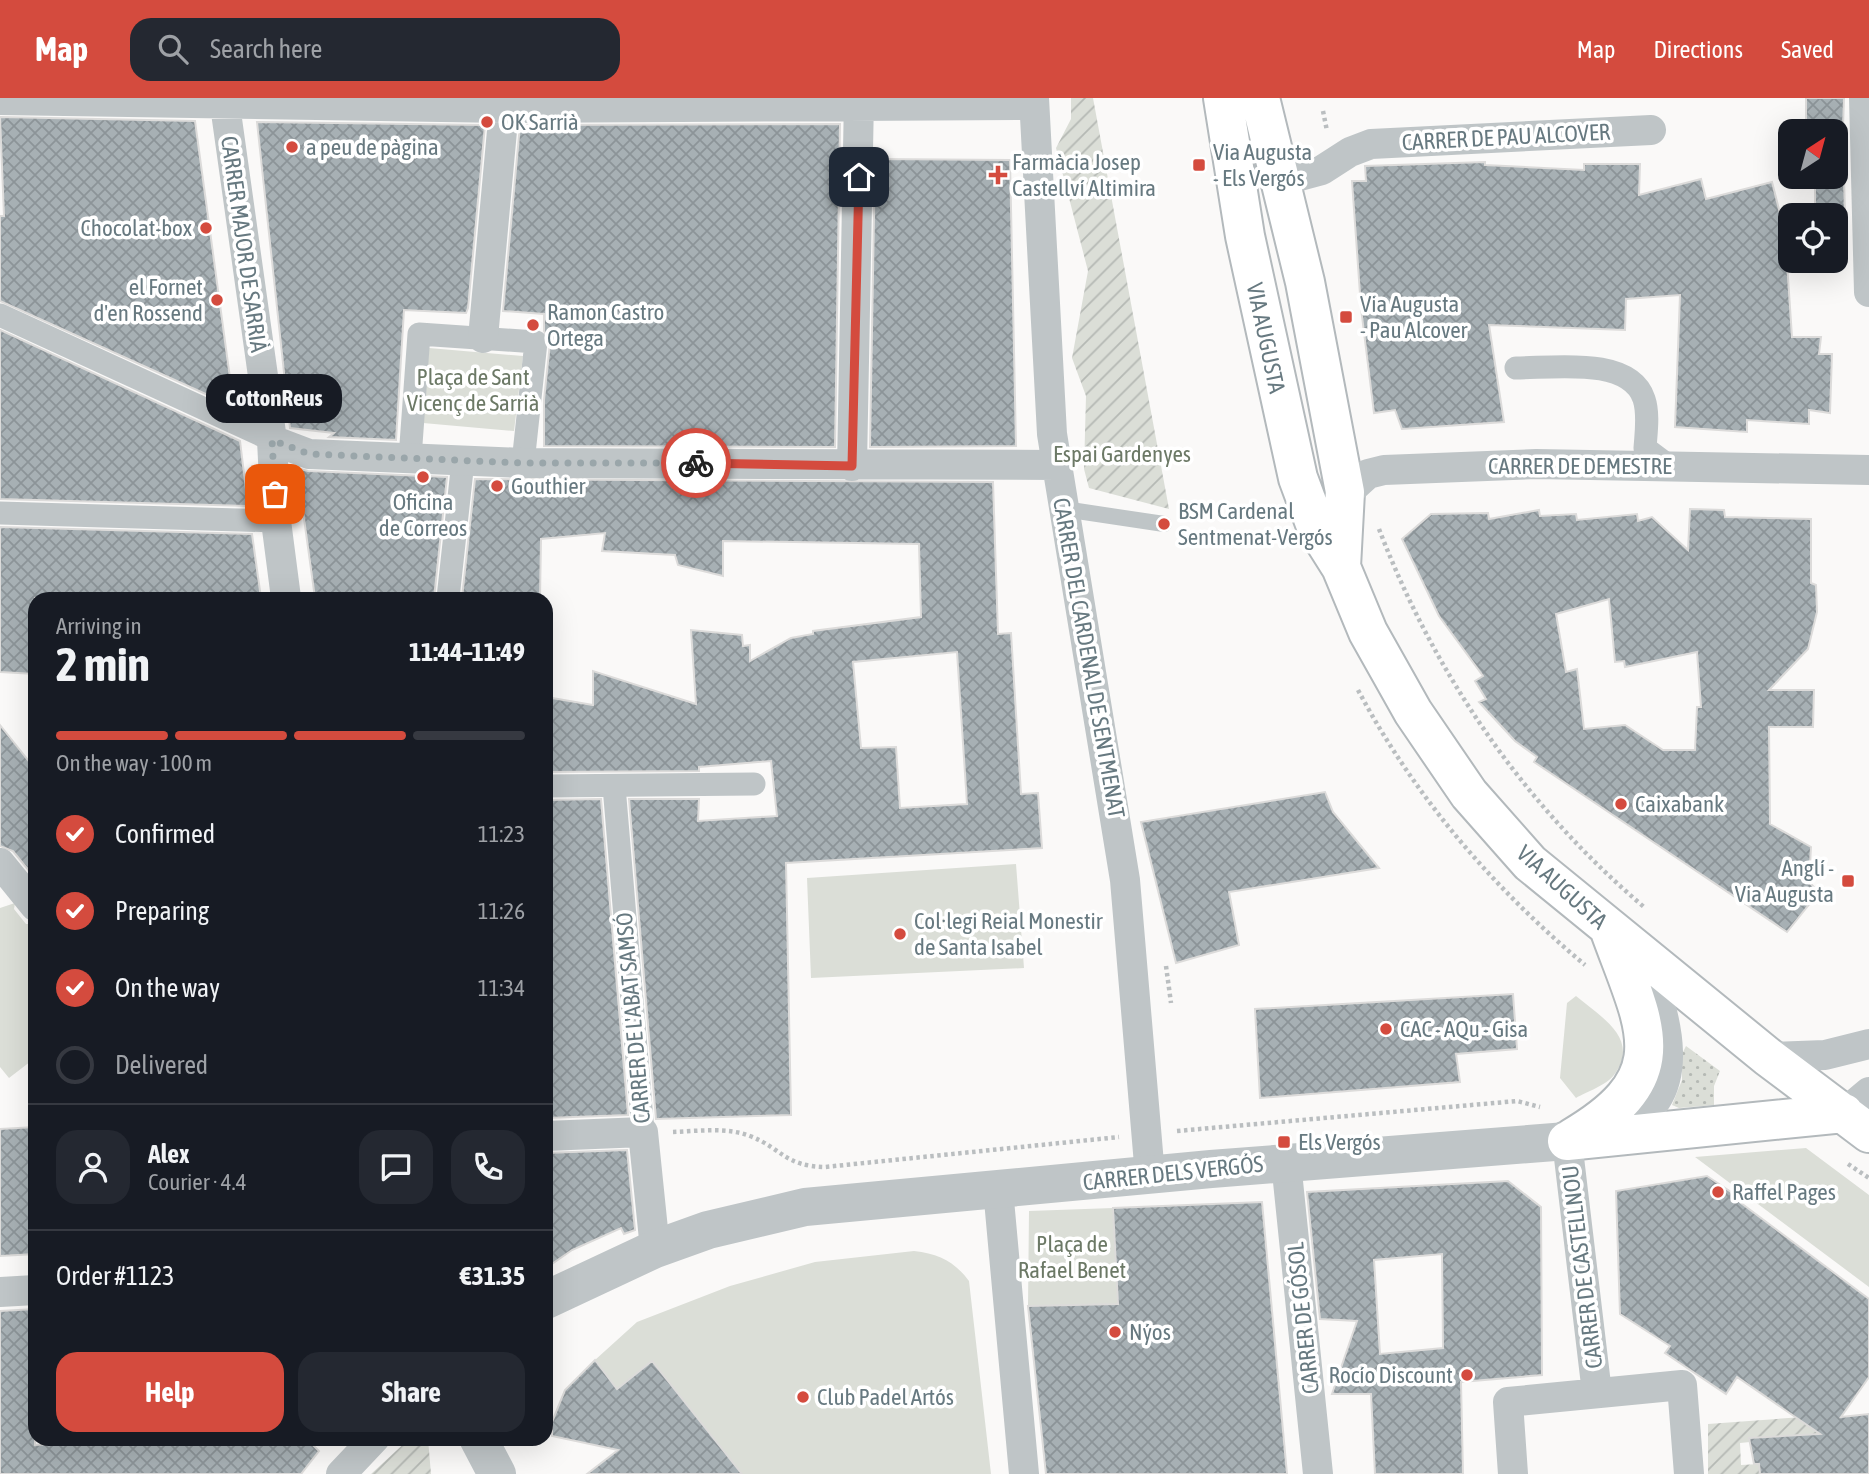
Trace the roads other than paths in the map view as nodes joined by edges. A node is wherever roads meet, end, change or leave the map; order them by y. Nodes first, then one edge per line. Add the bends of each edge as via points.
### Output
1 (1223, 98) edge
2 (1260, 98) edge
3 (0, 100) edge
4 (225, 101) edge
5 (859, 101) edge
6 (1034, 102) edge
7 (504, 103) edge
8 (1866, 111) edge
9 (1651, 130) dead end
10 (1281, 181) junction
11 (1869, 292) edge
12 (0, 315) edge
13 (483, 338) junction
14 (1516, 368) dead end
15 (272, 440) junction
16 (410, 458) junction
17 (463, 461) junction
18 (523, 463) junction
19 (1057, 465) junction
20 (852, 466) junction
21 (1669, 466) junction
22 (1869, 470) edge
23 (1345, 492) junction
24 (1064, 509) junction
25 (0, 513) edge
26 (276, 521) junction
27 (1164, 524) dead end
28 (1317, 529) junction
29 (1341, 567) junction
30 (285, 592) edge
31 (449, 592) edge
32 (754, 784) dead end
33 (553, 786) edge
34 (614, 786) junction
35 (0, 863) edge
36 (28, 897) edge
37 (1610, 931) junction
38 (1644, 957) junction
39 (1869, 1044) edge
40 (1768, 1057) junction
41 (1863, 1112) edge
42 (1556, 1126) junction
43 (643, 1132) junction
44 (553, 1136) edge
45 (1286, 1162) junction
46 (1150, 1176) junction
47 (998, 1189) junction
48 (655, 1249) junction
49 (28, 1290) edge
50 (0, 1292) edge
51 (553, 1297) edge
52 (1597, 1393) junction
53 (367, 1446) edge
54 (482, 1446) edge
55 (341, 1474) edge
56 (497, 1474) edge
57 (1024, 1474) edge
58 (1318, 1474) edge
59 (1513, 1474) edge
60 (1689, 1474) edge

1 - 28 main road, VIA AUGUSTA via 1277,390 1298,478
2 - 10 main road, VIA AUGUSTA
3 - 4 street
4 - 7 street
4 - 15 street, CARRER MAJOR DE SARRIÀ
5 - 6 street
5 - 7 street
5 - 20 street
6 - 19 street, CARRER DEL CARDENAL DE SENTMENAT via 1045,343
7 - 13 street
8 - 11 street
9 - 10 street, CARRER DE PAU ALCOVER via 1361,146 1322,170
10 - 23 main road, VIA AUGUSTA
12 - 15 street
13 - 16 street via 419,334
13 - 18 street via 536,342
14 - 21 street via 1606,369 1628,376 1644,399 1645,448
15 - 16 street via 309,454
15 - 26 street, CARRER MAJOR DE SARRIÀ
16 - 17 street
17 - 18 street
17 - 31 street
18 - 20 street
19 - 20 street
19 - 24 street, CARRER DEL CARDENAL DE SENTMENAT
21 - 22 street, CARRER DE DEMESTRE
21 - 23 street, CARRER DE DEMESTRE via 1536,464 1384,470 1368,474
23 - 28 street, CARRER DE DEMESTRE
23 - 29 main road, VIA AUGUSTA
24 - 27 lane
24 - 46 street, CARRER DEL CARDENAL DE SENTMENAT via 1125,880
25 - 26 street
26 - 30 street, CARRER MAJOR DE SARRIÀ
28 - 29 main road, VIA AUGUSTA
29 - 37 main road, VIA AUGUSTA via 1387,667 1469,794 1530,863
32 - 34 street
33 - 34 street
34 - 43 street, CARRER DE L'ABAT SAMSÓ
35 - 36 street
37 - 38 main road, VIA AUGUSTA
37 - 42 main road via 1641,1015 1645,1059 1640,1077 1618,1106
38 - 40 main road, VIA AUGUSTA
38 - 42 street, CARRER DELS VERGÓS via 1665,1022 1668,1067 1662,1088 1653,1104 1629,1124 1605,1134
39 - 40 street via 1825,1055
40 - 41 main road, VIA AUGUSTA
41 - 42 main road
42 - 45 street, CARRER DELS VERGÓS
42 - 52 street, CARRER DE CASTELLNOU
43 - 44 street
43 - 48 street, CARRER DE L'ABAT SAMSÓ
45 - 46 street, CARRER DELS VERGÓS
45 - 58 street, CARRER DE GÓSOL
46 - 47 street, CARRER DELS VERGÓS
47 - 48 street, CARRER DELS VERGÓS via 805,1207 708,1230
47 - 57 street
48 - 51 street, CARRER DELS VERGÓS
49 - 50 street
52 - 59 street via 1508,1402
52 - 60 street via 1682,1385
53 - 55 street
54 - 56 street

